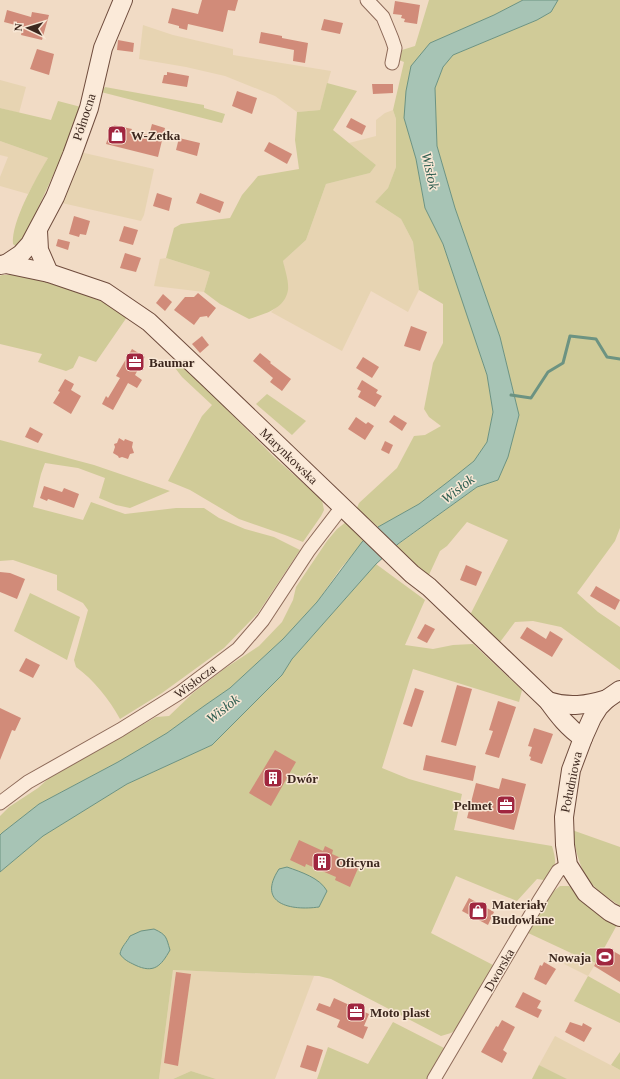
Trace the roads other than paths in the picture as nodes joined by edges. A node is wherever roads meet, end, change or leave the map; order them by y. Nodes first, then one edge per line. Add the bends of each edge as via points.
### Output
1 (123, 0) edge
2 (367, 0) edge
3 (392, 63) dead end
4 (38, 231) junction
5 (3, 265) edge
6 (49, 273) junction
7 (348, 513) junction
8 (614, 695) edge
9 (554, 703) junction
10 (584, 735) junction
11 (0, 803) edge
12 (568, 865) junction
13 (620, 917) edge
14 (434, 1079) edge

1 - 4 street, Północna via 103,48 89,108 72,155
2 - 3 street via 382,17 392,39 395,48
4 - 5 street, Północna via 20,254
4 - 6 street via 39,250
5 - 6 street, Marynkowska
6 - 7 street, Marynkowska via 105,292 149,322
7 - 9 street, Marynkowska
7 - 11 street, Wisłocza via 310,550 263,620 238,648 181,692 28,782
8 - 9 street via 590,704
8 - 10 street, Południowa via 596,712
9 - 10 street, Marynkowska via 559,716 573,731
10 - 12 street, Południowa via 571,770 564,817
12 - 13 street via 586,893
12 - 14 street, Dworska via 558,871 538,901

